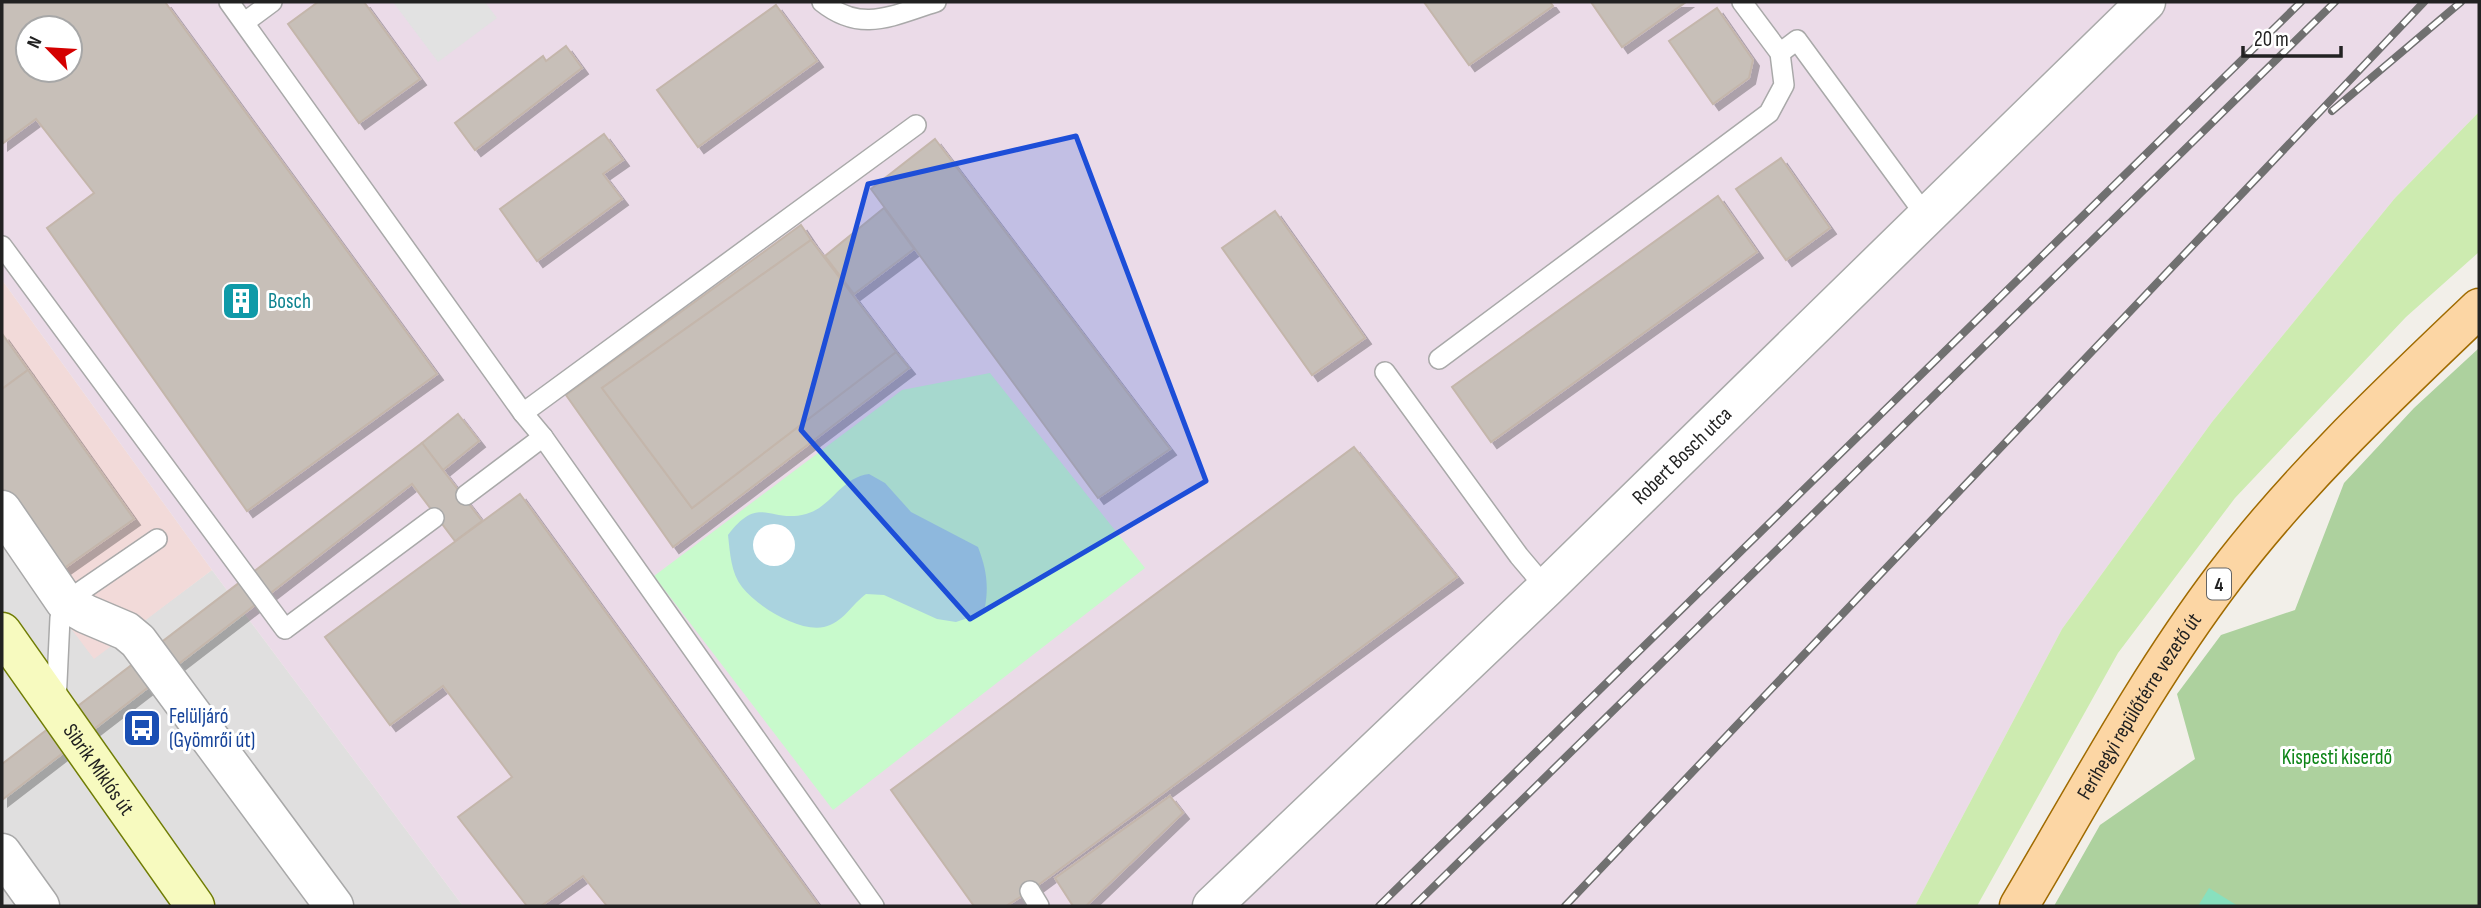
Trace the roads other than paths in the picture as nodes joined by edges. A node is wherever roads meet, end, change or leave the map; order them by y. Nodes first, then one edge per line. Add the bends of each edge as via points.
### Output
1 (229, 2) edge
2 (272, 2) edge
3 (822, 2) edge
4 (936, 2) edge
5 (1742, 2) edge
6 (2146, 2) edge
7 (245, 22) junction
8 (1780, 53) junction
9 (916, 125) dead end
10 (1926, 216) junction
11 (2, 246) edge
12 (2479, 308) edge
13 (1439, 359) dead end
14 (1385, 372) dead end
15 (523, 412) junction
16 (543, 437) junction
17 (466, 495) dead end
18 (2, 510) edge
19 (435, 518) dead end
20 (157, 539) dead end
21 (1546, 588) junction
22 (65, 602) junction
23 (2, 632) edge
24 (56, 708) junction
25 (2, 853) edge
26 (40, 906) edge
27 (195, 906) edge
28 (334, 906) edge
29 (874, 906) edge
30 (1212, 906) edge
31 (2019, 906) edge

1 - 7 lane
2 - 7 lane
3 - 4 lane via 850,18 870,22
5 - 8 lane
6 - 10 street, Robert Bosch utca
7 - 15 lane
8 - 10 lane via 1797,40
8 - 13 lane via 1784,85 1769,113
9 - 15 lane
10 - 21 street, Robert Bosch utca
11 - 19 lane via 285,629
12 - 31 main road, Ferihegyi repülőtérre vezető út / 4 via 2351,431 2224,576 2140,700
14 - 21 lane
15 - 16 lane
16 - 17 lane
16 - 29 lane
18 - 22 street
20 - 22 lane
21 - 30 street, Robert Bosch utca
22 - 24 lane via 60,618
22 - 28 street via 138,641
23 - 24 main road, Sibrik Miklós út
24 - 27 main road, Sibrik Miklós út
25 - 26 street

